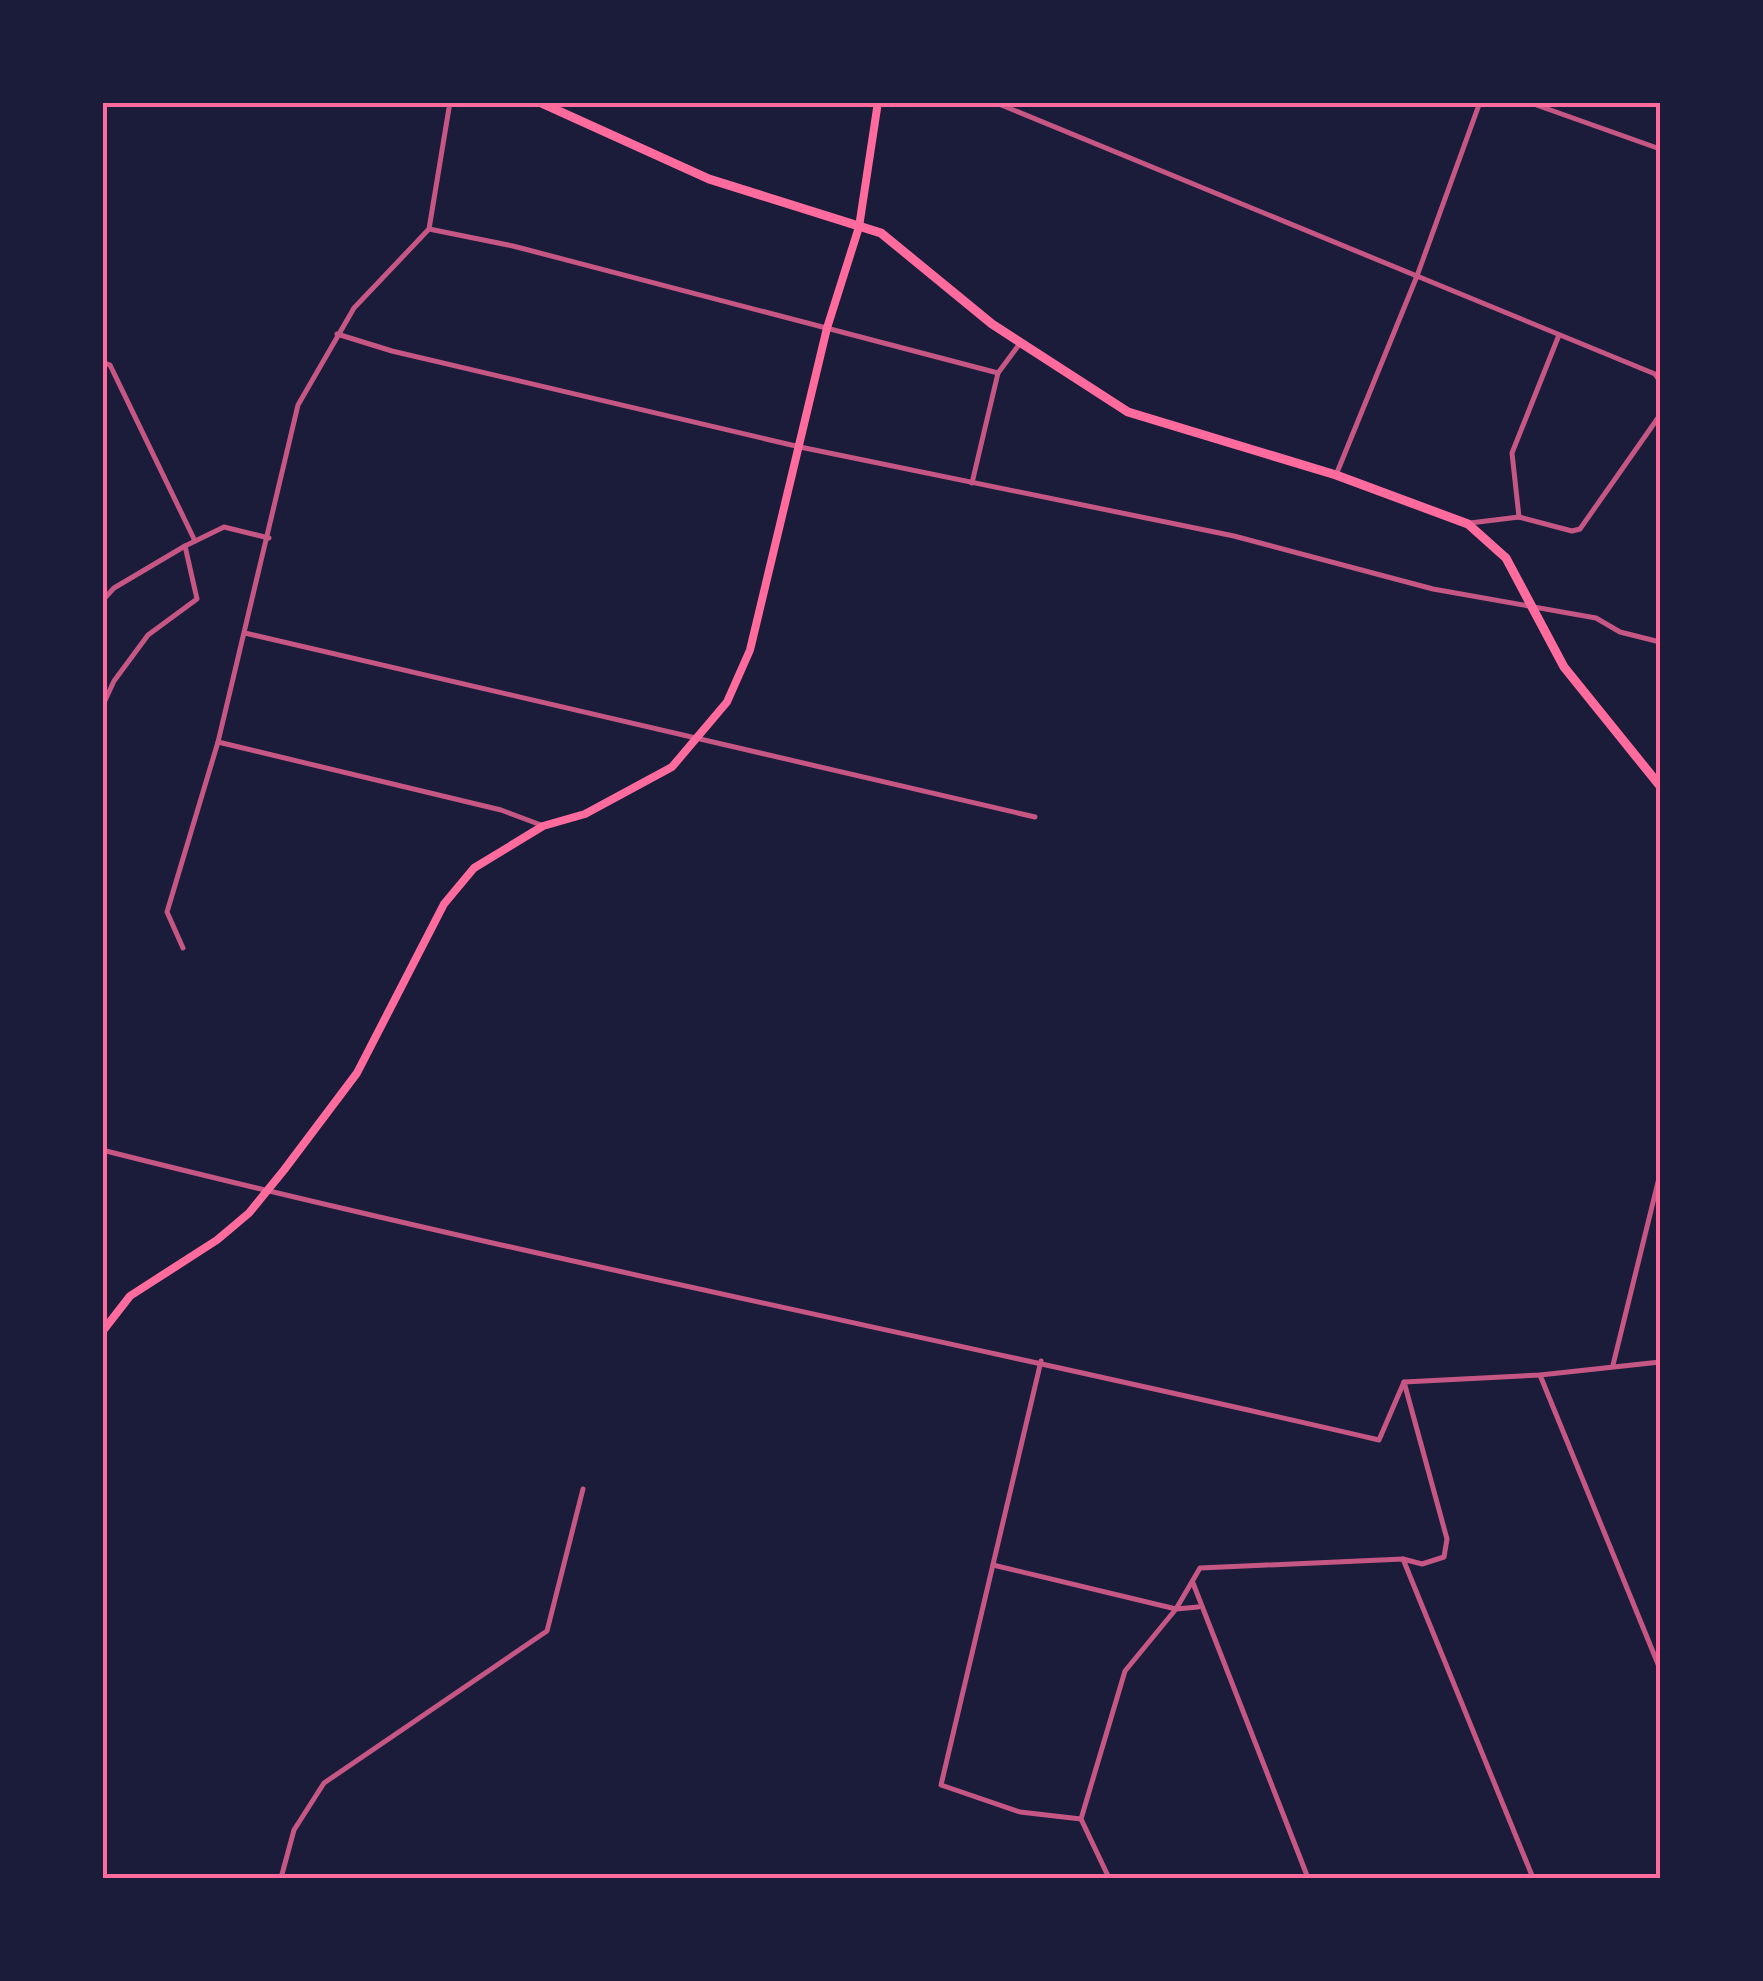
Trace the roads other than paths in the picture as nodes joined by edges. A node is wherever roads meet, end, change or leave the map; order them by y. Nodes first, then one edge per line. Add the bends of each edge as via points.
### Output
1 (450, 102) edge
2 (539, 102) edge
3 (878, 102) edge
4 (994, 102) edge
5 (1480, 102) edge
6 (1528, 102) edge
7 (1660, 150) edge
8 (859, 227) junction
9 (429, 229) junction
10 (1417, 276) junction
11 (827, 328) junction
12 (337, 334) junction
13 (1559, 336) junction
14 (1021, 342) junction
15 (102, 362) edge
16 (998, 373) junction
17 (1660, 380) edge
18 (1660, 415) edge
19 (800, 446) junction
20 (1336, 475) junction
21 (972, 483) junction
22 (1520, 517) junction
23 (1468, 524) junction
24 (269, 538) junction
25 (195, 541) junction
26 (185, 546) junction
27 (102, 601) edge
28 (1528, 605) junction
29 (245, 634) junction
30 (1660, 642) edge
31 (102, 707) edge
32 (699, 738) junction
33 (218, 742) junction
34 (1660, 786) edge
35 (1035, 817) dead end
36 (543, 826) junction
37 (183, 948) dead end
38 (102, 1150) edge
39 (1660, 1174) edge
40 (266, 1191) junction
41 (102, 1332) edge
42 (1040, 1360) junction
43 (1660, 1362) edge
44 (1613, 1365) junction
45 (1540, 1375) junction
46 (1404, 1382) junction
47 (583, 1490) dead end
48 (1403, 1560) junction
49 (993, 1566) junction
50 (1193, 1583) junction
51 (1198, 1607) junction
52 (1176, 1609) junction
53 (1660, 1669) edge
54 (1081, 1819) junction
55 (281, 1878) edge
56 (1108, 1878) edge
57 (1308, 1878) edge
58 (1533, 1878) edge

1 - 9 street
2 - 8 main road via 709,179
3 - 8 main road
4 - 10 street
5 - 10 street
6 - 7 street
8 - 11 main road
8 - 14 main road via 899,244
9 - 11 street
9 - 12 street
10 - 13 street
10 - 20 street
11 - 16 street
11 - 19 main road
12 - 19 street
12 - 24 street via 298,405
13 - 17 street
13 - 22 street via 1512,453
14 - 16 street
14 - 20 main road via 1128,412
15 - 25 street via 110,365
16 - 21 street
18 - 22 street via 1580,528 1572,532
19 - 21 street
19 - 32 main road via 750,650 727,702
20 - 23 main road
21 - 28 street
22 - 23 street
23 - 28 main road via 1506,558
24 - 25 street via 224,527
24 - 29 street
25 - 26 street
26 - 27 street
26 - 31 street via 197,599 148,635
28 - 30 street via 1596,618
28 - 34 main road via 1564,668
29 - 32 street
29 - 33 street
32 - 35 street
32 - 36 main road via 672,767 585,814
33 - 36 street
33 - 37 street via 166,912
36 - 40 main road via 474,868 444,904 357,1074
38 - 40 street
39 - 44 street
40 - 41 main road via 217,1240 130,1296
40 - 42 street
42 - 46 street via 1379,1440
42 - 49 street
43 - 44 street
44 - 45 street
45 - 46 street
45 - 53 street
46 - 48 street via 1448,1539 1444,1556 1431,1563
47 - 55 street via 546,1631 324,1783 294,1830
48 - 50 street via 1200,1568
48 - 58 street
49 - 52 street
49 - 54 street via 942,1784 1020,1812
50 - 51 street
50 - 52 street
51 - 52 street
51 - 57 street
52 - 54 street via 1125,1672
54 - 56 street

